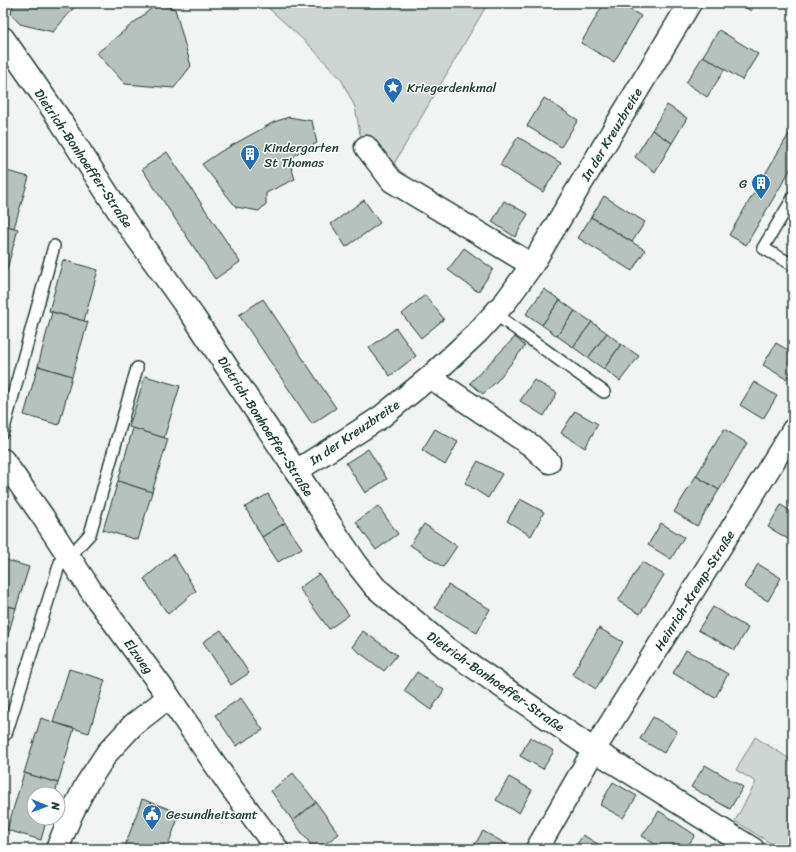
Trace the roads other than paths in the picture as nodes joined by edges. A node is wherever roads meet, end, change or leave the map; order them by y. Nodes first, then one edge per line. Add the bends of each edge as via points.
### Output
1 (690, 3) edge
2 (3, 38) edge
3 (366, 147) dead end
4 (793, 198) edge
5 (54, 246) dead end
6 (532, 265) junction
7 (793, 265) edge
8 (495, 314) junction
9 (136, 368) dead end
10 (430, 378) junction
11 (604, 392) dead end
12 (793, 430) edge
13 (3, 432) edge
14 (3, 460) edge
15 (549, 462) dead end
16 (296, 471) junction
17 (67, 553) junction
18 (169, 697) junction
19 (6, 734) dead end
20 (594, 750) junction
21 (56, 849) edge
22 (277, 849) edge
23 (537, 849) edge
24 (753, 849) edge

1 - 6 street, In der Kreuzbreite
2 - 16 street, Dietrich-Bonhoeffer-Straße
3 - 6 street via 392,181
4 - 7 lane via 764,248
5 - 13 lane
6 - 8 street, In der Kreuzbreite
8 - 10 street, In der Kreuzbreite
8 - 11 lane
9 - 17 lane via 90,534
10 - 15 street via 532,446
10 - 16 street, In der Kreuzbreite via 381,417
12 - 20 street, Heinrich-Kremp-Straße
14 - 17 street, Elzweg
16 - 20 street, Dietrich-Bonhoeffer-Straße via 338,538 375,587 446,648
17 - 18 street, Elzweg via 94,595
17 - 19 lane
18 - 21 street via 133,725 107,753 86,785
18 - 22 street, Elzweg
20 - 23 street, Heinrich-Kremp-Straße
20 - 24 street

